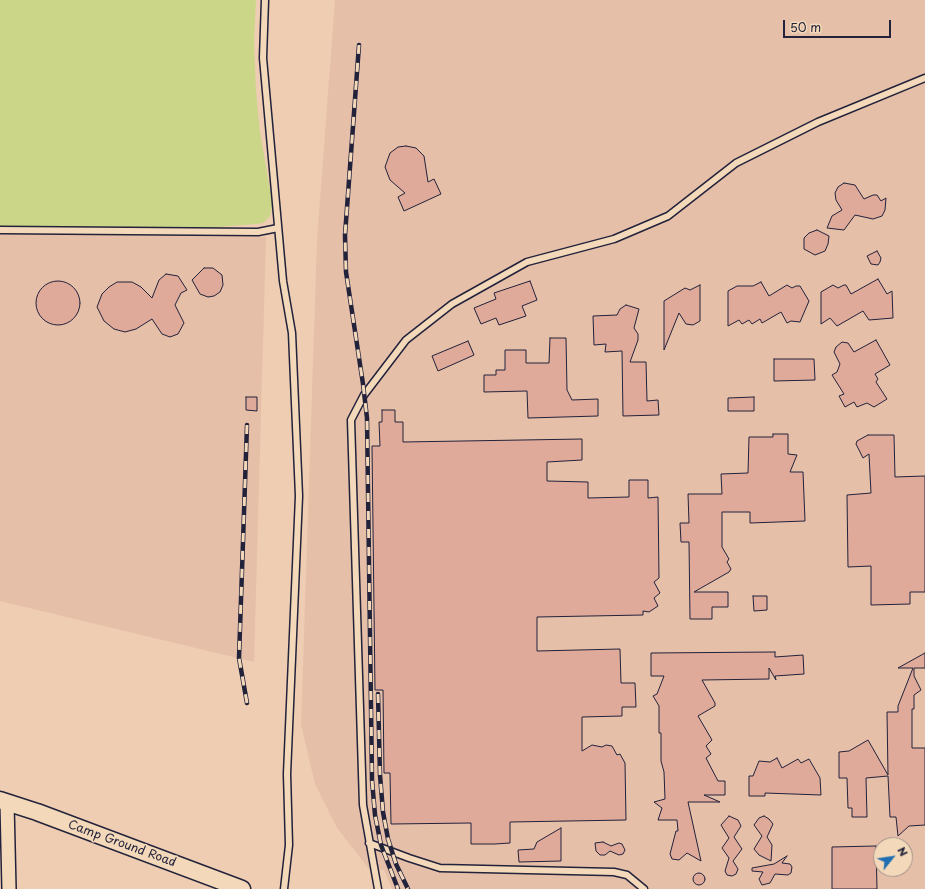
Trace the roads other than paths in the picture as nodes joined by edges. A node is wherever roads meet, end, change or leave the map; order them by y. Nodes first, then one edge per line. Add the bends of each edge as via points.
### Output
1 (265, 0) edge
2 (925, 78) edge
3 (278, 228) junction
4 (0, 230) edge
5 (4, 802) edge
6 (370, 842) junction
7 (9, 889) edge
8 (242, 889) edge
9 (284, 889) edge
10 (378, 889) edge
11 (644, 889) edge

1 - 3 lane via 263,58
2 - 6 lane via 818,122 736,163 668,216 614,239 527,262 459,300 406,340 364,395 351,420 362,805
3 - 4 lane via 258,232
3 - 9 lane via 292,333 299,496 287,774 289,845
5 - 7 street
5 - 8 street, Camp Ground Road
6 - 10 lane
6 - 11 lane via 440,868 614,872 627,875

